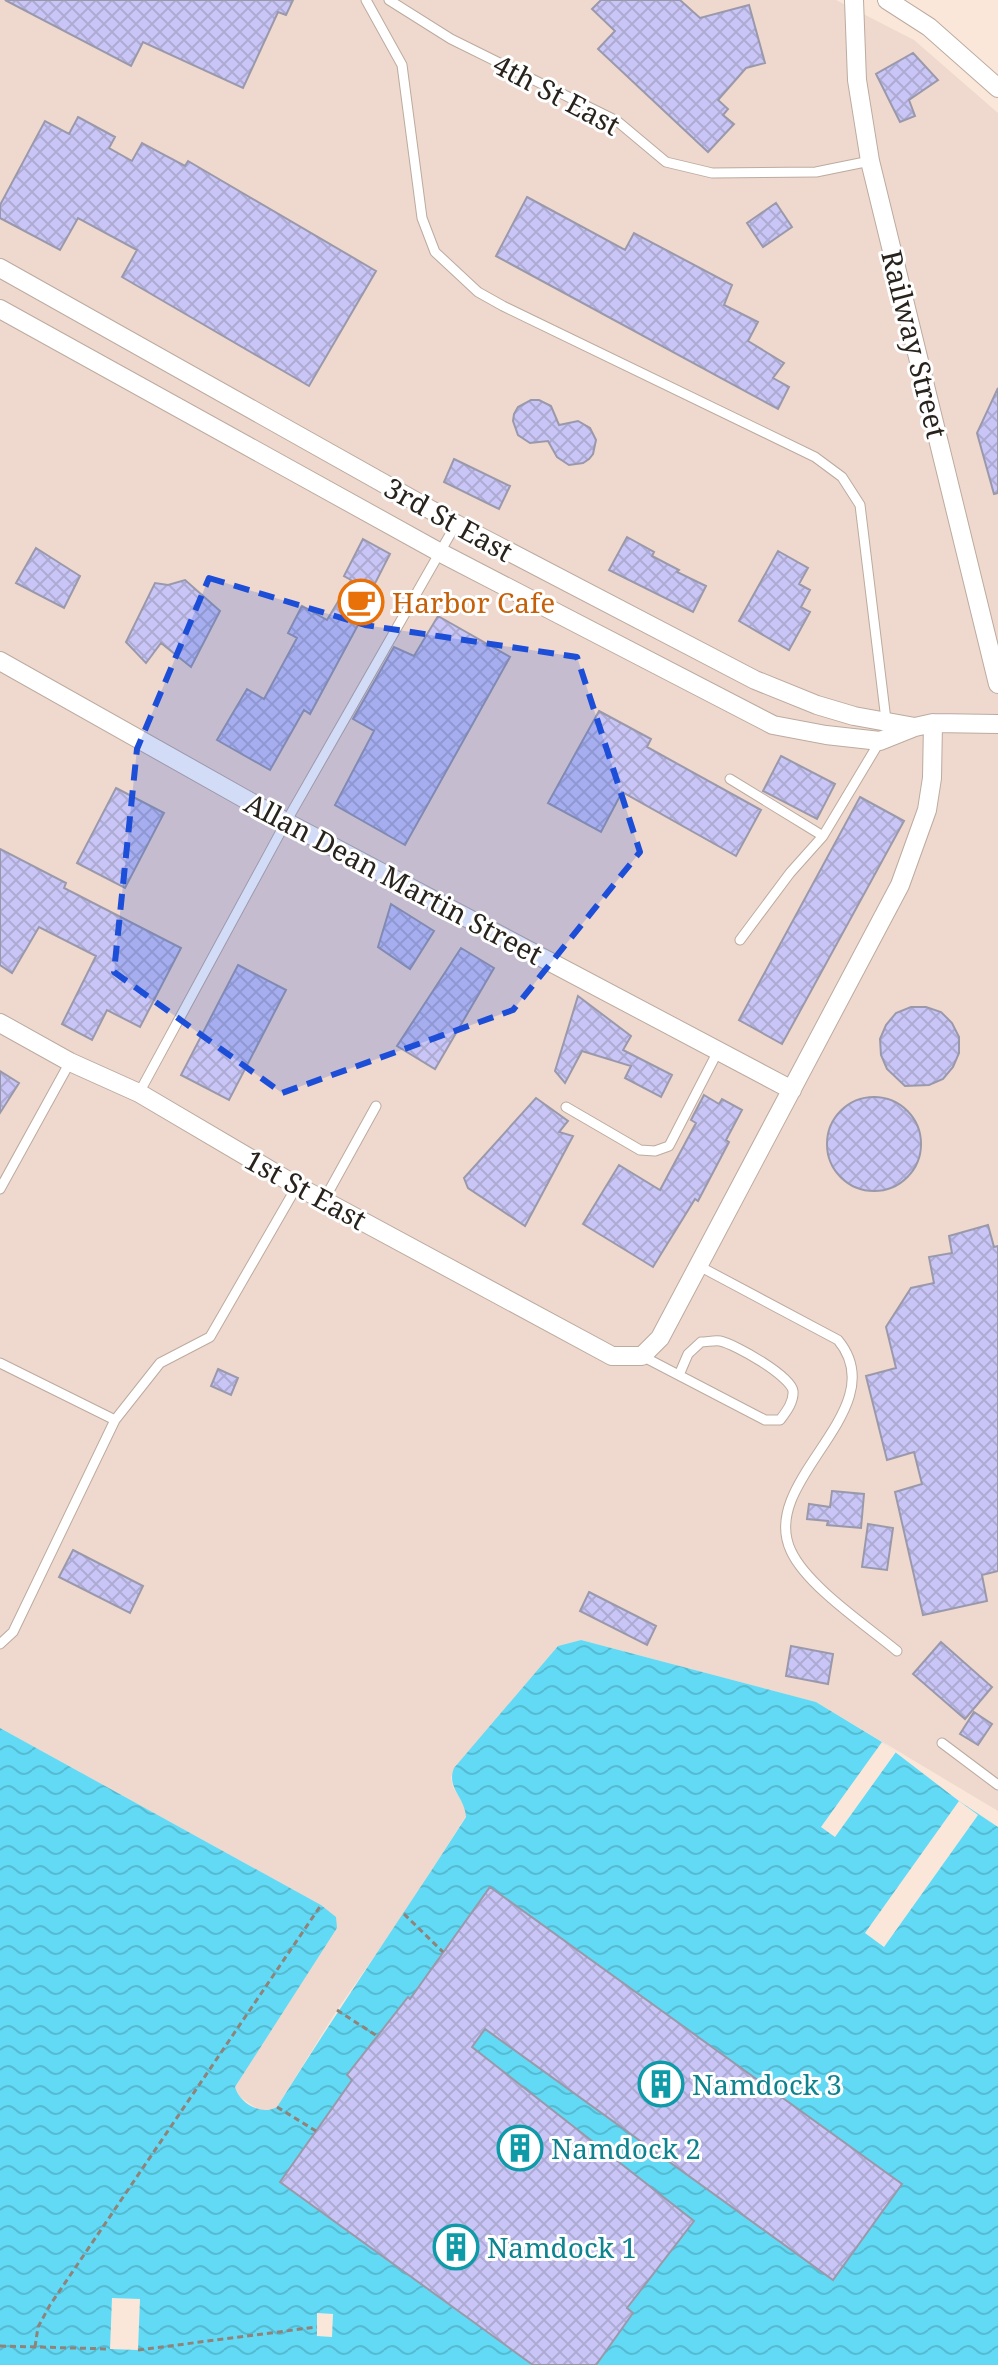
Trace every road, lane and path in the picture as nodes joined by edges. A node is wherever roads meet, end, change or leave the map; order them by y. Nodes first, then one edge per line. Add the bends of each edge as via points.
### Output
1 (366, 0) edge
2 (389, 0) edge
3 (854, 0) edge
4 (887, 0) edge
5 (998, 88) edge
6 (870, 161) junction
7 (0, 268) edge
8 (0, 309) edge
9 (74, 310) junction
10 (57, 340) junction
11 (456, 524) junction
12 (439, 552) junction
13 (0, 661) edge
14 (998, 684) edge
15 (886, 720) junction
16 (998, 724) edge
17 (924, 725) junction
18 (880, 741) junction
19 (730, 779) dead end
20 (286, 822) junction
21 (823, 836) junction
22 (740, 940) dead end
23 (0, 1023) edge
24 (718, 1051) junction
25 (70, 1062) junction
26 (792, 1090) junction
27 (139, 1093) junction
28 (376, 1106) dead end
29 (566, 1107) dead end
30 (297, 1186) junction
31 (0, 1189) edge
32 (324, 1200) junction
33 (699, 1266) junction
34 (642, 1356) junction
35 (0, 1363) edge
36 (679, 1375) junction
37 (115, 1420) junction
38 (0, 1644) edge
39 (897, 1651) dead end
40 (942, 1743) dead end
41 (998, 1785) edge
42 (321, 1905) dead end
43 (404, 1914) dead end
44 (443, 1952) dead end
45 (337, 2010) dead end
46 (377, 2036) dead end
47 (277, 2107) dead end
48 (316, 2131) dead end
49 (317, 2327) dead end
50 (0, 2346) edge
51 (35, 2347) junction
52 (110, 2349) dead end
53 (138, 2350) dead end

1 - 15 lane via 402,65 422,218 435,252 478,292 503,306 815,457 842,477 860,505
2 - 6 lane, 4th St East via 451,39 617,121 666,162 727,173 816,172
3 - 6 street, Railway Street via 857,80
4 - 5 street via 929,27
6 - 14 street, Railway Street
7 - 9 street, 3rd St East
8 - 10 street, 3rd St East
9 - 10 street
9 - 11 street, 3rd St East
10 - 12 street, 3rd St East
11 - 12 lane
11 - 15 street, 3rd St East via 755,680 817,705
12 - 18 street, 3rd St East via 773,725
12 - 20 lane
13 - 20 street, Allan Dean Martin Street
15 - 17 street, 3rd St East
16 - 17 street, 3rd St East
17 - 18 street, 3rd St East
17 - 26 street via 932,778 927,810 900,885
18 - 21 lane
19 - 21 lane
20 - 24 street, Allan Dean Martin Street
20 - 27 lane
21 - 22 lane
23 - 25 street, 1st St East
24 - 26 street, Allan Dean Martin Street
24 - 29 lane via 669,1146 640,1150
25 - 27 street, 1st St East
25 - 31 lane
26 - 33 street
27 - 30 street, 1st St East
28 - 32 lane
30 - 32 street, 1st St East
30 - 37 lane via 210,1337 160,1363
32 - 34 street, 1st St East via 612,1356
33 - 34 street via 660,1338
33 - 39 lane via 838,1340 848,1352 852,1380 840,1420 789,1501 786,1527 790,1550 809,1578
34 - 36 lane
35 - 37 lane
36 - 36 lane via 765,1420 780,1420 794,1393 781,1373 721,1341 701,1342 688,1354
37 - 38 lane via 13,1632
40 - 41 lane
42 - 51 path via 50,2305
43 - 44 path
45 - 46 path
47 - 48 path
49 - 53 path
50 - 51 path
51 - 52 path

